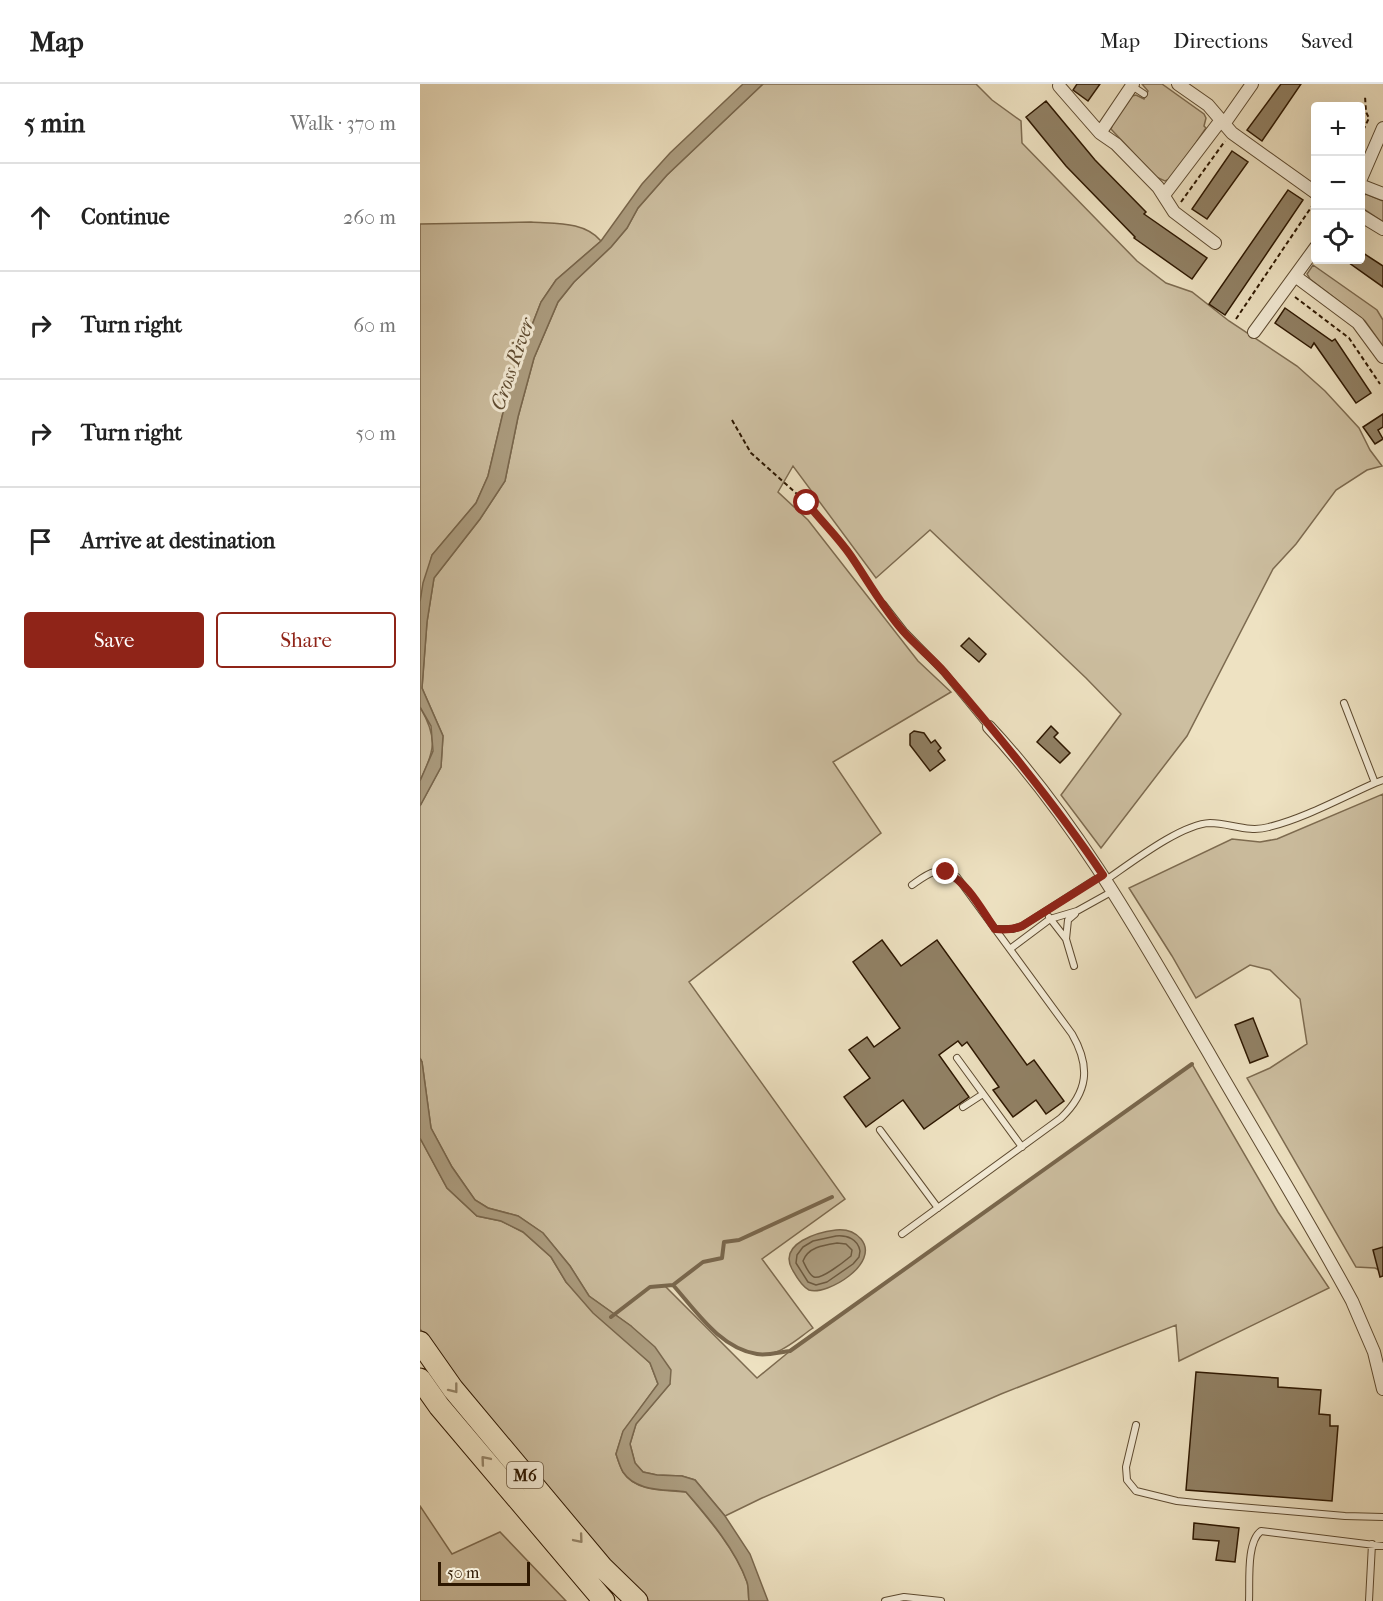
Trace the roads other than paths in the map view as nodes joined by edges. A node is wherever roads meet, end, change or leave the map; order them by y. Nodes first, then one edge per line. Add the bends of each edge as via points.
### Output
1 (1178, 84) edge
2 (1252, 84) edge
3 (1132, 85) edge
4 (1059, 87) dead end
5 (1144, 94) dead end
6 (1222, 122) junction
7 (1383, 128) edge
8 (1100, 133) junction
9 (1365, 171) edge
10 (1365, 185) edge
11 (1311, 189) edge
12 (1383, 194) edge
13 (1164, 195) junction
14 (1365, 218) edge
15 (1383, 229) edge
16 (1215, 243) dead end
17 (1311, 255) edge
18 (1297, 278) junction
19 (1254, 332) dead end
20 (1383, 357) edge
21 (883, 604) road end
22 (1344, 703) dead end
23 (989, 727) joint
24 (1383, 780) edge
25 (1375, 783) junction
26 (1104, 877) junction
27 (912, 885) dead end
28 (1113, 891) junction
29 (1077, 911) junction
30 (1045, 912) junction
31 (1050, 919) junction
32 (995, 929) junction
33 (1066, 939) junction
34 (1010, 949) junction
35 (1074, 966) dead end
36 (957, 1058) dead end
37 (983, 1094) junction
38 (963, 1107) dead end
39 (880, 1130) dead end
40 (1022, 1147) junction
41 (938, 1208) junction
42 (902, 1234) dead end
43 (420, 1342) edge
44 (420, 1379) edge
45 (1383, 1389) edge
46 (1136, 1425) dead end
47 (1383, 1517) edge
48 (1372, 1544) junction
49 (1383, 1546) edge
50 (604, 1601) edge
51 (637, 1601) edge
52 (885, 1601) edge
53 (941, 1601) edge
54 (1249, 1601) edge
55 (1369, 1601) edge

1 - 6 street via 1208,105
2 - 6 street
3 - 5 lane
3 - 8 street
4 - 8 street via 1080,104
6 - 11 street
6 - 13 street
7 - 9 street
8 - 13 street via 1116,144
10 - 12 street
13 - 16 street via 1174,212 1206,231
14 - 15 street
17 - 18 street
18 - 19 street
18 - 20 street via 1358,323
21 - 23 lane
22 - 25 lane
23 - 26 street via 1017,758
24 - 25 lane
25 - 26 lane via 1267,828 1252,830 1212,823 1192,827
26 - 28 street
26 - 30 lane
27 - 32 lane via 937,871 957,877
28 - 29 lane
28 - 45 street via 1333,1266 1367,1332
29 - 31 lane
29 - 33 lane via 1068,920
30 - 31 lane
30 - 32 lane via 1013,930
31 - 33 lane
31 - 34 lane
32 - 34 lane
33 - 35 lane
34 - 40 lane via 1072,1034 1081,1050 1084,1071 1080,1095 1072,1107
36 - 37 lane
37 - 38 lane
37 - 40 lane
39 - 41 lane
40 - 41 lane
41 - 42 lane
43 -> 51 highway, M6 via 453,1389 602,1567
50 -> 44 highway, M6
46 - 47 lane via 1126,1467 1127,1480 1136,1491 1177,1501
48 - 49 lane
48 - 54 lane via 1261,1531 1251,1546
48 - 55 lane
52 - 53 lane

